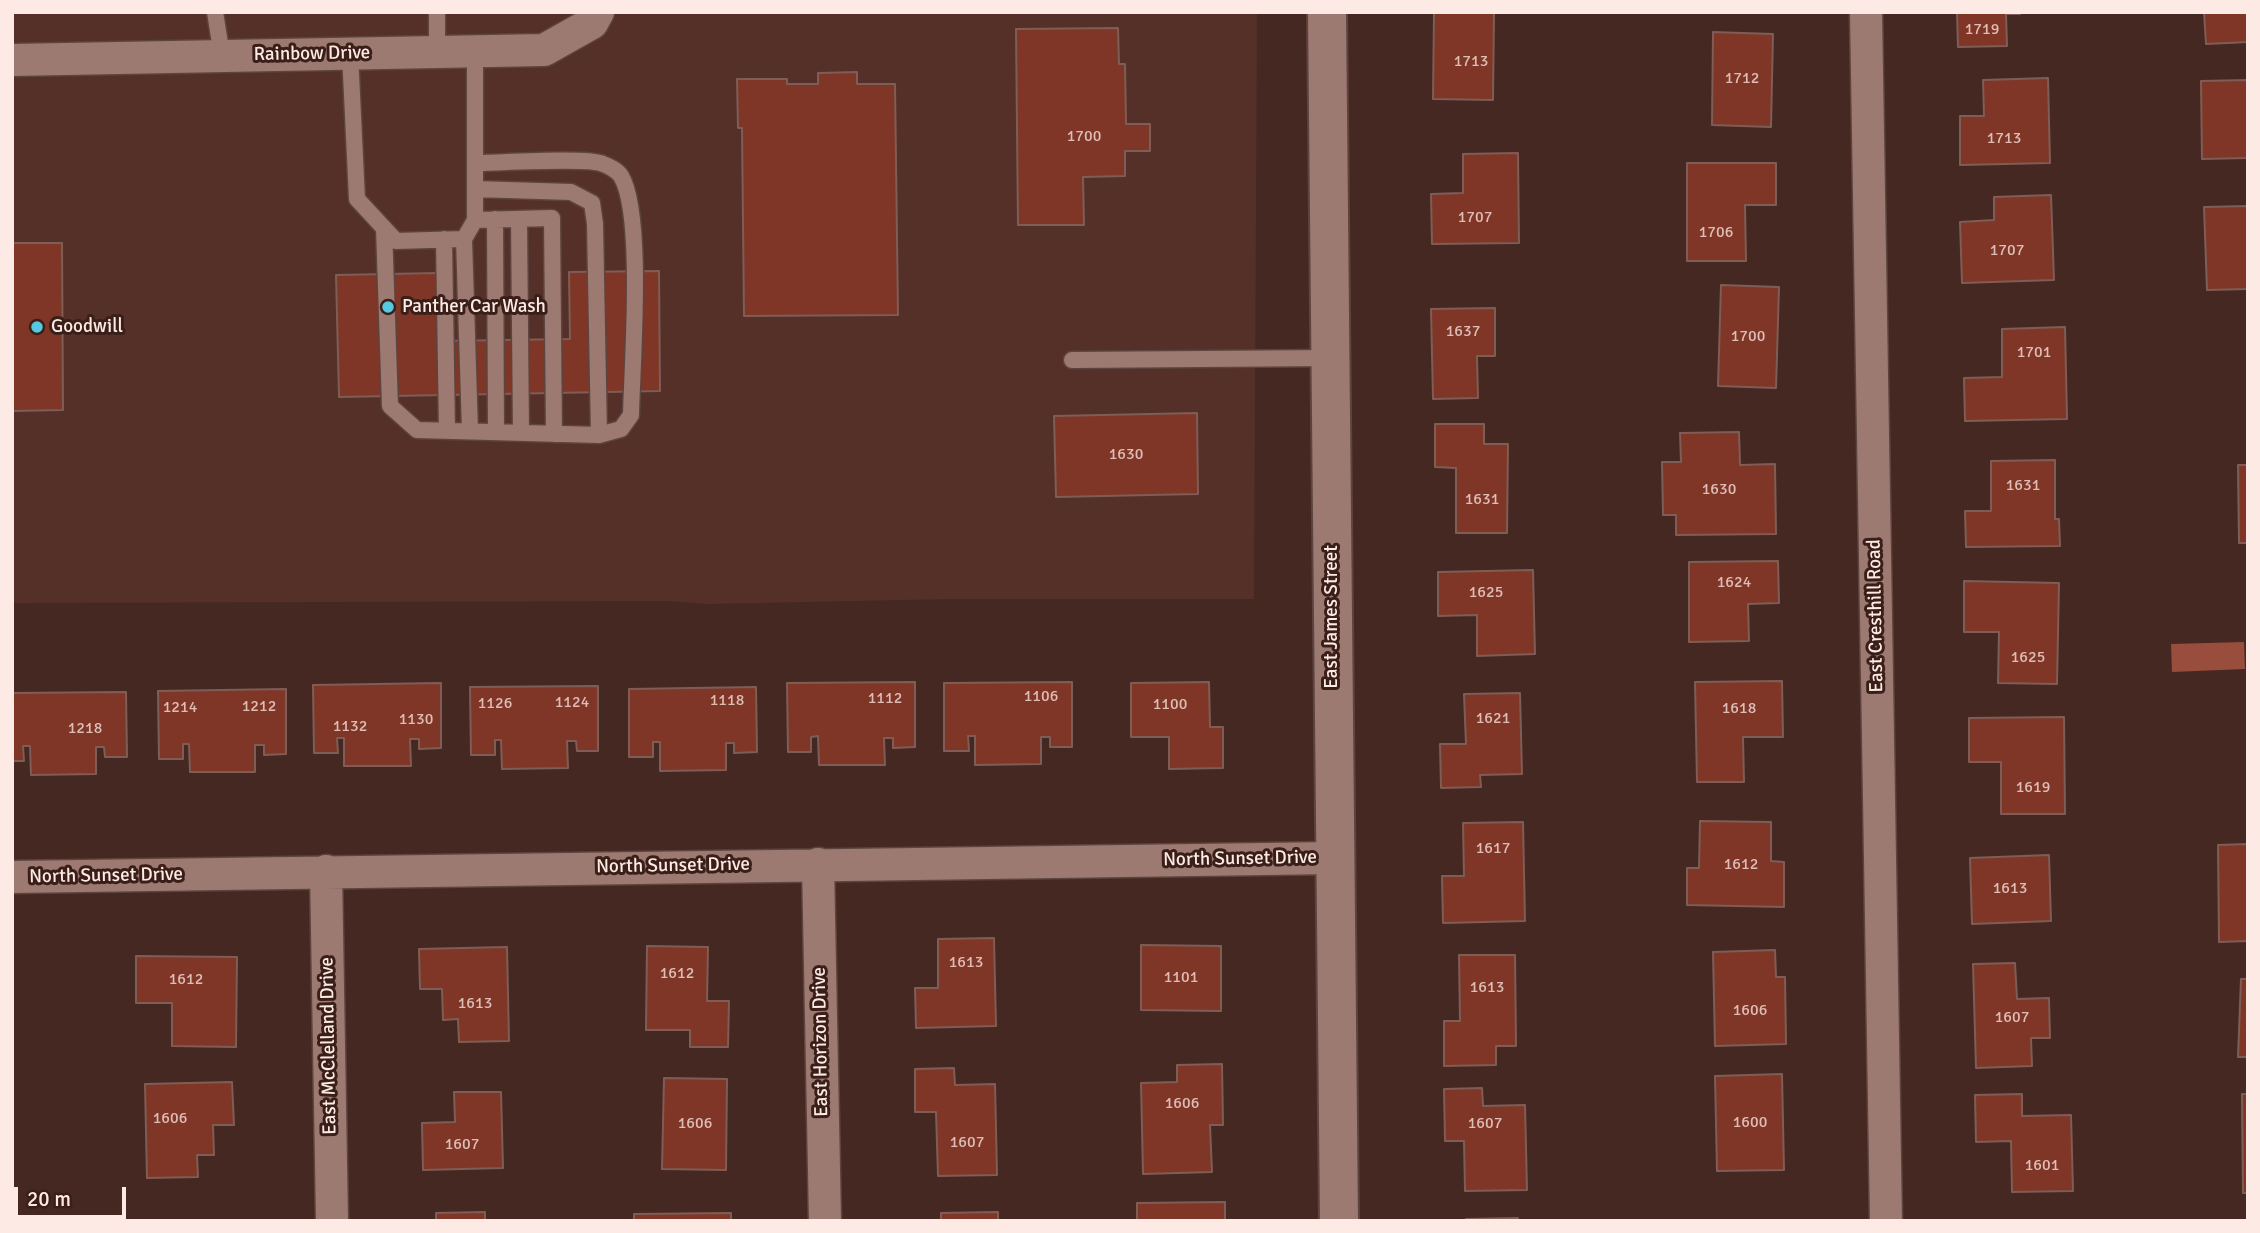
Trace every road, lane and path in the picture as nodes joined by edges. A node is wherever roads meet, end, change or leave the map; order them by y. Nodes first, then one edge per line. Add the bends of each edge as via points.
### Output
1 (215, 12) edge
2 (436, 12) edge
3 (598, 12) edge
4 (1327, 12) edge
5 (1866, 12) edge
6 (475, 51) junction
7 (438, 52) junction
8 (350, 53) junction
9 (222, 56) junction
10 (12, 60) edge
11 (475, 163) junction
12 (475, 189) junction
13 (495, 219) junction
14 (519, 219) junction
15 (475, 220) junction
16 (384, 228) junction
17 (444, 239) junction
18 (464, 239) junction
19 (1330, 358) junction
20 (1072, 360) dead end
21 (447, 431) junction
22 (470, 431) junction
23 (496, 432) junction
24 (521, 433) junction
25 (554, 434) junction
26 (599, 435) junction
27 (1334, 858) junction
28 (818, 863) junction
29 (326, 872) junction
30 (12, 877) edge
31 (332, 1221) edge
32 (825, 1221) edge
33 (1339, 1221) edge
34 (1886, 1221) edge

1 - 9 lane
2 - 7 lane
3 - 6 street, Rainbow Drive via 592,23 544,50
4 - 19 street, East James Street
5 - 34 street, East Cresthill Road
6 - 7 street, Rainbow Drive
6 - 11 lane
7 - 8 street, Rainbow Drive
8 - 9 street, Rainbow Drive
8 - 16 lane via 357,199
9 - 10 street, Rainbow Drive
11 - 12 lane
11 - 26 lane via 601,162 620,173 632,223 631,415 621,429
12 - 15 lane
12 - 26 lane via 571,192 592,203
13 - 14 lane
13 - 15 lane
13 - 23 lane
14 - 24 lane
14 - 25 lane via 552,218
15 - 18 lane
16 - 17 lane via 396,241
16 - 21 lane via 390,406 417,430
17 - 18 lane
17 - 21 lane
18 - 22 lane
19 - 20 lane
19 - 27 street, East James Street
21 - 22 lane
22 - 23 lane
23 - 24 lane
24 - 25 lane
25 - 26 lane
27 - 28 street, North Sunset Drive
27 - 33 street, East James Street
28 - 29 street, North Sunset Drive
28 - 32 street, East Horizon Drive
29 - 30 street, North Sunset Drive
29 - 31 street, East McClelland Drive

